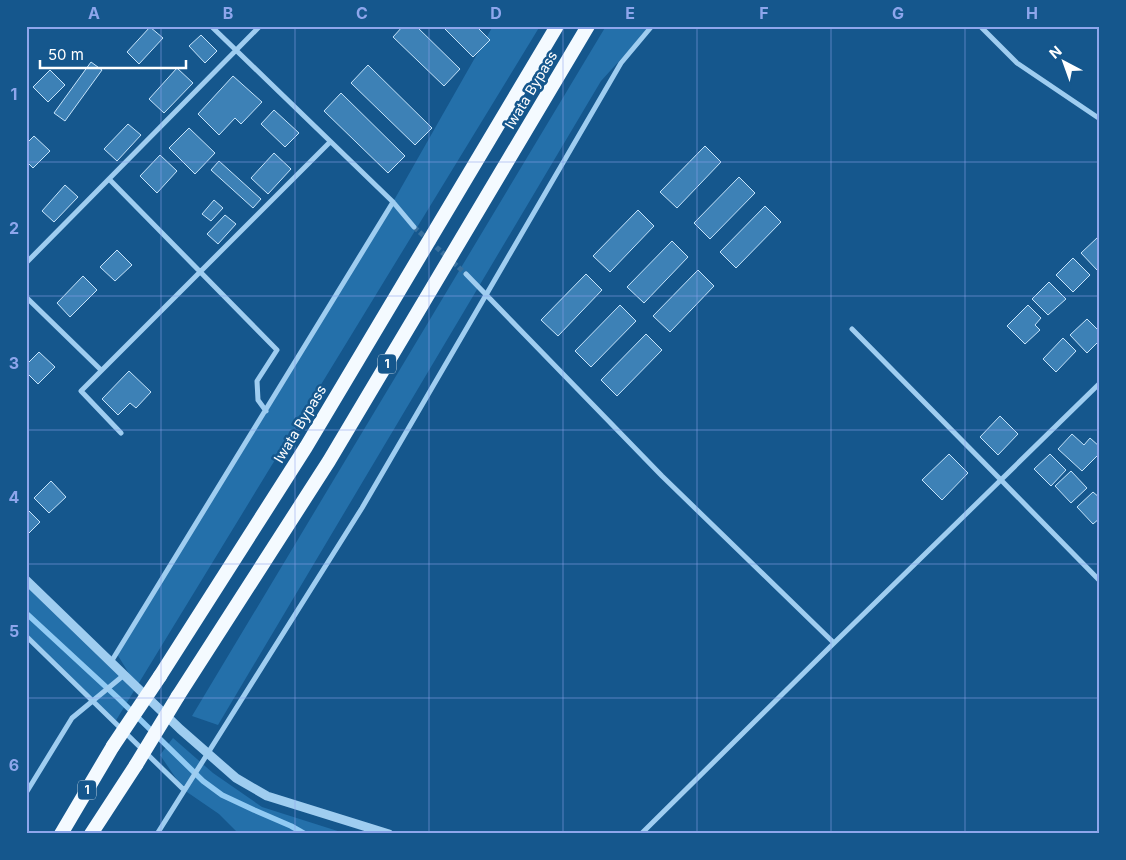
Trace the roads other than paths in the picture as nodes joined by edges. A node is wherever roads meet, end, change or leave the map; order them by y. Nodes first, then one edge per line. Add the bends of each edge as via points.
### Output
1 (211, 26) edge
2 (260, 26) edge
3 (557, 26) edge
4 (588, 26) edge
5 (652, 26) edge
6 (980, 26) edge
7 (236, 51) junction
8 (1100, 119) edge
9 (330, 142) junction
10 (109, 179) junction
11 (393, 202) junction
12 (414, 227) tunnel mouth
13 (26, 263) edge
14 (200, 272) junction
15 (466, 274) tunnel mouth
16 (486, 295) junction
17 (26, 297) edge
18 (852, 329) dead end
19 (101, 370) junction
20 (1100, 383) edge
21 (266, 410) junction
22 (121, 433) dead end
23 (1001, 480) junction
24 (26, 580) edge
25 (1100, 581) edge
26 (26, 636) edge
27 (834, 643) junction
28 (111, 662) junction
29 (124, 675) junction
30 (93, 701) junction
31 (208, 753) junction
32 (184, 790) junction
33 (26, 793) edge
34 (61, 834) edge
35 (91, 834) edge
36 (157, 834) edge
37 (389, 834) edge
38 (641, 834) edge

1 - 7 street
2 - 7 street
3 - 34 highway, Iwata Bypass / 1, bridge via 306,447 113,746
4 - 35 highway, Iwata Bypass / 1, bridge via 329,461
5 - 16 street via 621,63
6 - 8 street via 1017,63
7 - 9 street
7 - 10 street
9 - 11 street
9 - 14 street
10 - 13 street
10 - 14 street
11 - 12 street
11 - 21 street
14 - 19 street
14 - 21 street via 277,350 257,380 258,400
15 - 16 street
16 - 27 street via 662,476
16 - 31 street via 362,508
17 - 19 street
18 - 23 street
19 - 22 street via 81,391
20 - 23 street
21 - 28 street
23 - 25 street
23 - 27 street
24 - 28 street
26 - 30 street
27 - 38 street
28 - 29 street
29 - 30 street
29 - 31 street
30 - 32 street
30 - 33 street via 72,718
31 - 32 street
31 - 37 street via 236,778 267,796
32 - 36 street

